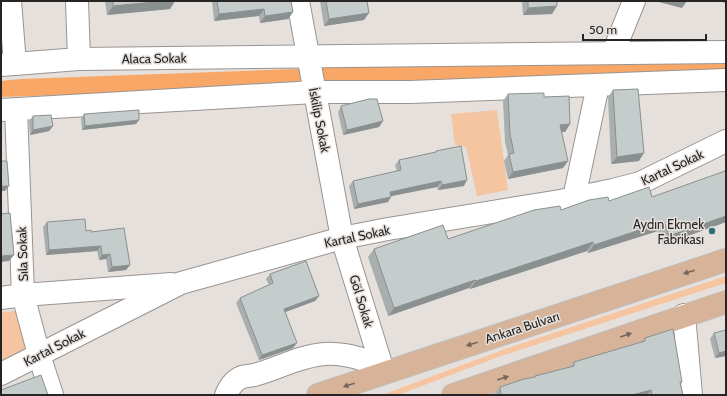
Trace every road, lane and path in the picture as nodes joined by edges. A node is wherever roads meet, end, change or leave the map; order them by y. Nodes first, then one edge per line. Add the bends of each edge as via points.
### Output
1 (10, 1) edge
2 (77, 1) edge
3 (298, 1) edge
4 (634, 1) edge
5 (726, 52) edge
6 (613, 53) junction
7 (79, 59) junction
8 (309, 61) junction
9 (8, 64) edge
10 (726, 80) edge
11 (598, 85) junction
12 (314, 90) junction
13 (8, 109) edge
14 (726, 141) edge
15 (9, 154) edge
16 (574, 198) junction
17 (342, 238) junction
18 (726, 260) edge
19 (181, 283) junction
20 (24, 295) junction
21 (1, 298) edge
22 (726, 302) edge
23 (684, 315) junction
24 (39, 355) junction
25 (1, 374) edge
26 (52, 395) edge
27 (226, 395) edge
28 (318, 395) edge
29 (453, 395) edge
30 (691, 395) edge

1 - 9 street
2 - 7 street
3 - 8 street, İskilip Sokak
4 - 6 street
5 - 6 street, Alaca Sokak
6 - 8 street, Alaca Sokak
7 - 8 street, Alaca Sokak
7 - 9 street, Alaca Sokak
8 - 12 street, İskilip Sokak
10 - 11 street
11 - 12 street via 410,92
11 - 16 street
12 - 13 street
12 - 17 street, İskilip Sokak
13 - 15 street, Sıla Sokak
14 - 16 street, Kartal Sokak via 640,183
15 - 20 street, Sıla Sokak
16 - 17 street, Kartal Sokak
17 - 19 street, Kartal Sokak
17 - 27 street, Göl Sokak via 381,364 324,354 242,377 229,388
18 -> 28 main road, Ankara Bulvarı
19 - 20 street
19 - 24 street, Kartal Sokak
20 - 21 street
20 - 24 street, Sıla Sokak
22 - 23 main road
29 -> 23 main road
23 - 30 street
24 - 25 street, Kartal Sokak
24 - 26 street, Sıla Sokak

